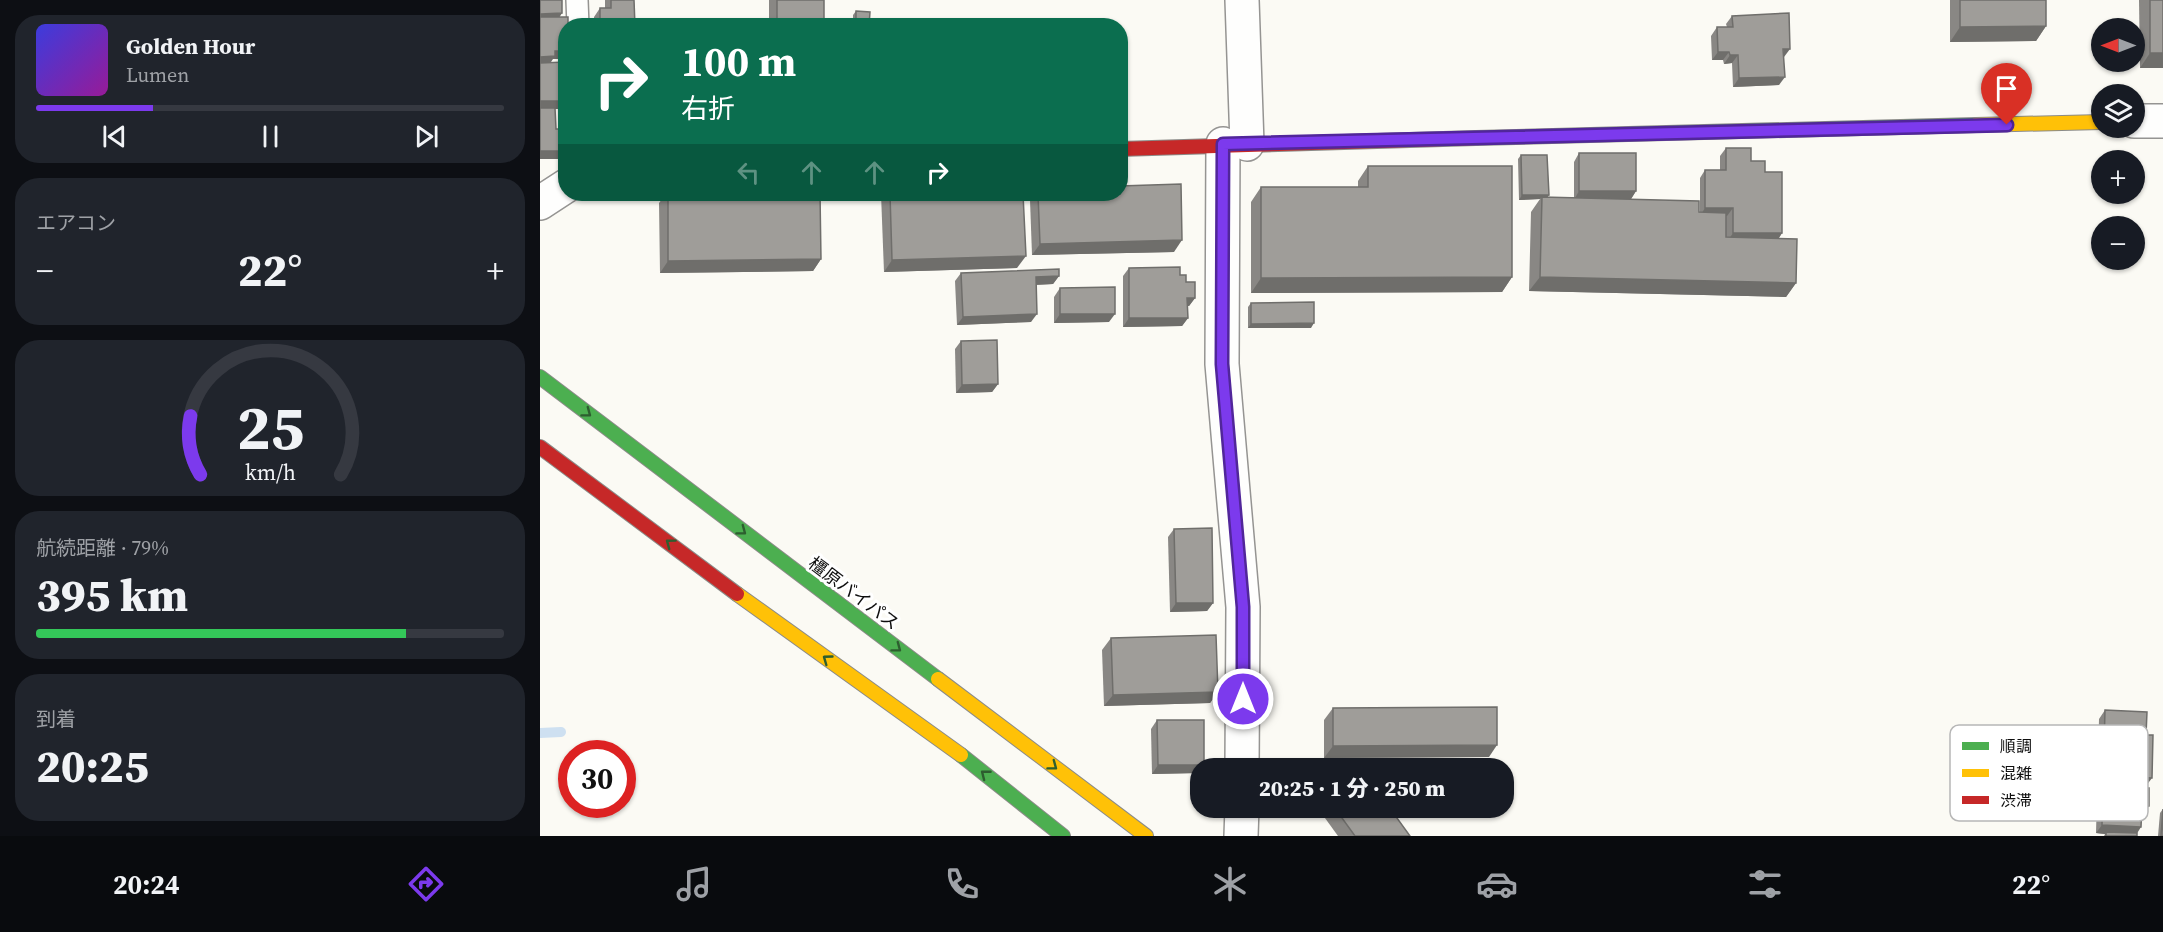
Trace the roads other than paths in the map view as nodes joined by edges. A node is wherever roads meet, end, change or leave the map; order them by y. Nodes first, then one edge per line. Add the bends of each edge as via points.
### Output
1 (577, 0) edge
2 (1242, 0) edge
3 (578, 18) edge
4 (2163, 121) edge
5 (2091, 122) edge
6 (2145, 122) edge
7 (1235, 144) junction
8 (1128, 149) edge
9 (558, 178) edge
10 (540, 179) edge
11 (558, 191) edge
12 (540, 203) edge
13 (540, 377) edge
14 (540, 447) edge
15 (1242, 758) edge
16 (1242, 818) edge
17 (1064, 836) edge
18 (1146, 836) edge
19 (1241, 836) edge

1 - 3 lane
2 - 7 street
4 - 6 street
5 - 7 main road
7 - 8 main road
7 - 15 street via 1222,364 1243,607
9 - 10 street
11 - 12 street
13 -> 18 main road, 橿原バイパス
17 -> 14 main road via 960,754
16 - 19 street

